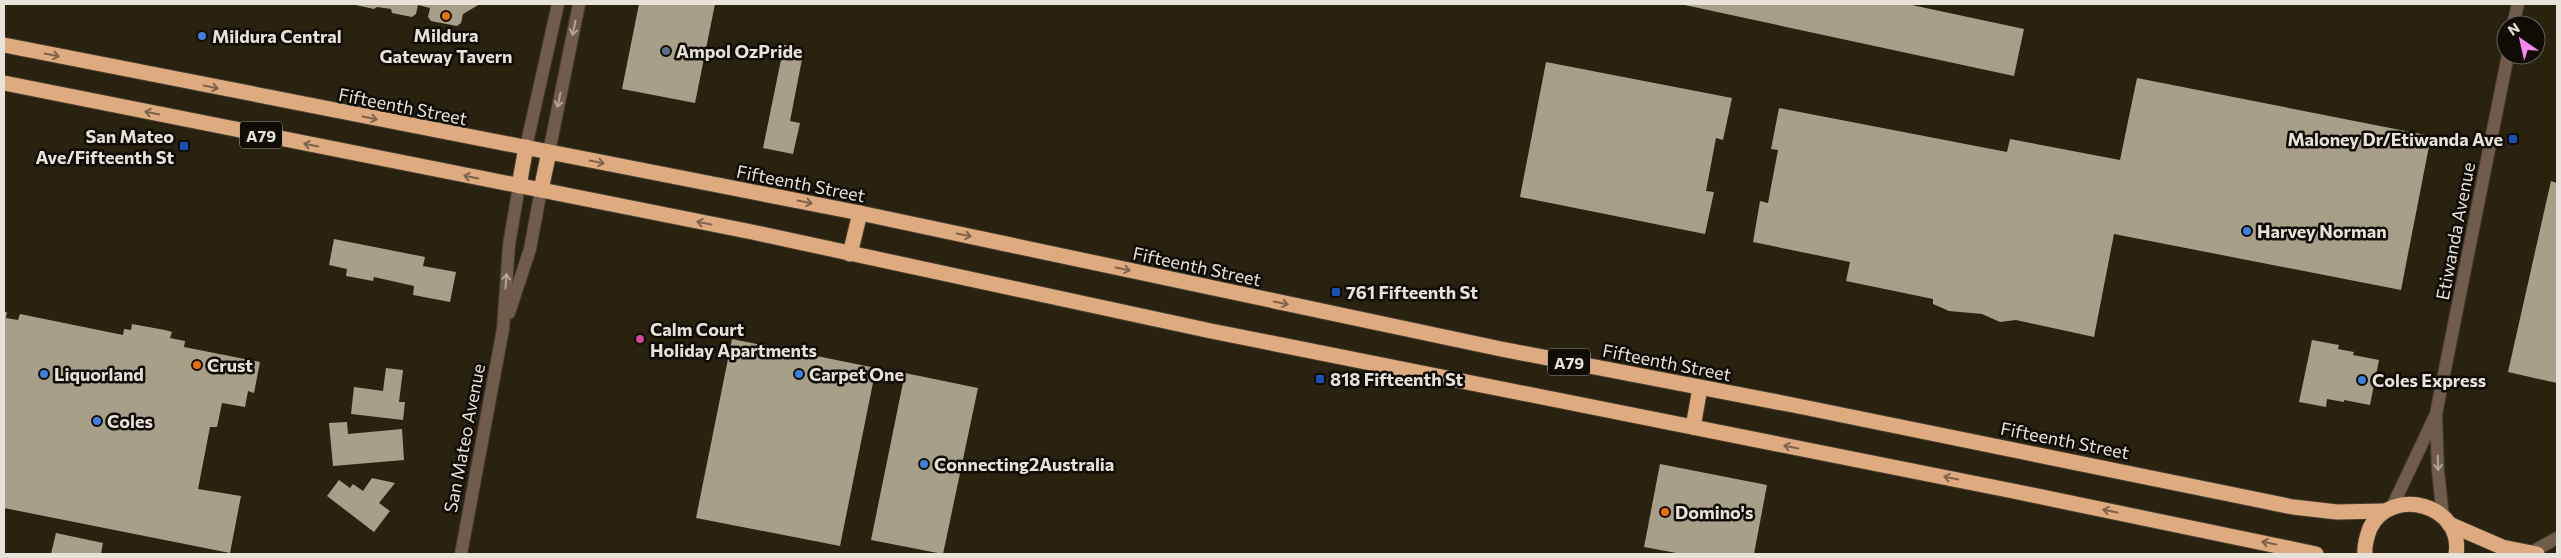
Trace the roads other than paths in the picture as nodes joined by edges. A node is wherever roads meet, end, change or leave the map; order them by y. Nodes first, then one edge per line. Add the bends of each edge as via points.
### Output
1 (558, 4) edge
2 (579, 4) edge
3 (4, 45) edge
4 (2506, 65) edge
5 (4, 83) edge
6 (526, 148) junction
7 (549, 152) junction
8 (519, 186) junction
9 (541, 190) junction
10 (860, 213) junction
11 (850, 254) junction
12 (503, 329) junction
13 (1700, 388) junction
14 (2436, 414) junction
15 (1693, 428) junction
16 (2388, 509) junction
17 (2446, 521) junction
18 (2557, 538) edge
19 (2534, 553) edge
20 (461, 554) edge
21 (2316, 554) edge
22 (2365, 554) edge
23 (2456, 554) edge

1 - 6 street
2 -> 7 street
3 -> 6 highway, Fifteenth Street / A79
4 - 14 street, Etiwanda Avenue
8 -> 5 highway, A79
6 - 7 highway, Fifteenth Street / A79
6 - 8 highway
7 - 9 highway
7 -> 10 highway, Fifteenth Street / A79
8 - 9 highway, A79
12 -> 8 street, San Mateo Avenue via 509,245
11 -> 9 highway, A79
9 - 12 street, San Mateo Avenue via 530,249
10 - 11 highway
10 -> 13 highway, Fifteenth Street / A79
11 - 15 highway, A79
12 - 20 street, San Mateo Avenue
13 - 15 highway
13 - 16 highway, Fifteenth Street / A79 via 2292,507 2337,512
14 - 16 street, Etiwanda Avenue
14 -> 17 street, Etiwanda Avenue via 2438,471
21 -> 15 highway, A79
16 - 17 highway, A79 via 2405,503 2419,504 2432,508
16 - 22 highway via 2374,522 2367,536
17 - 19 highway, A79 via 2502,547
17 - 23 highway via 2455,537
18 - 19 street

